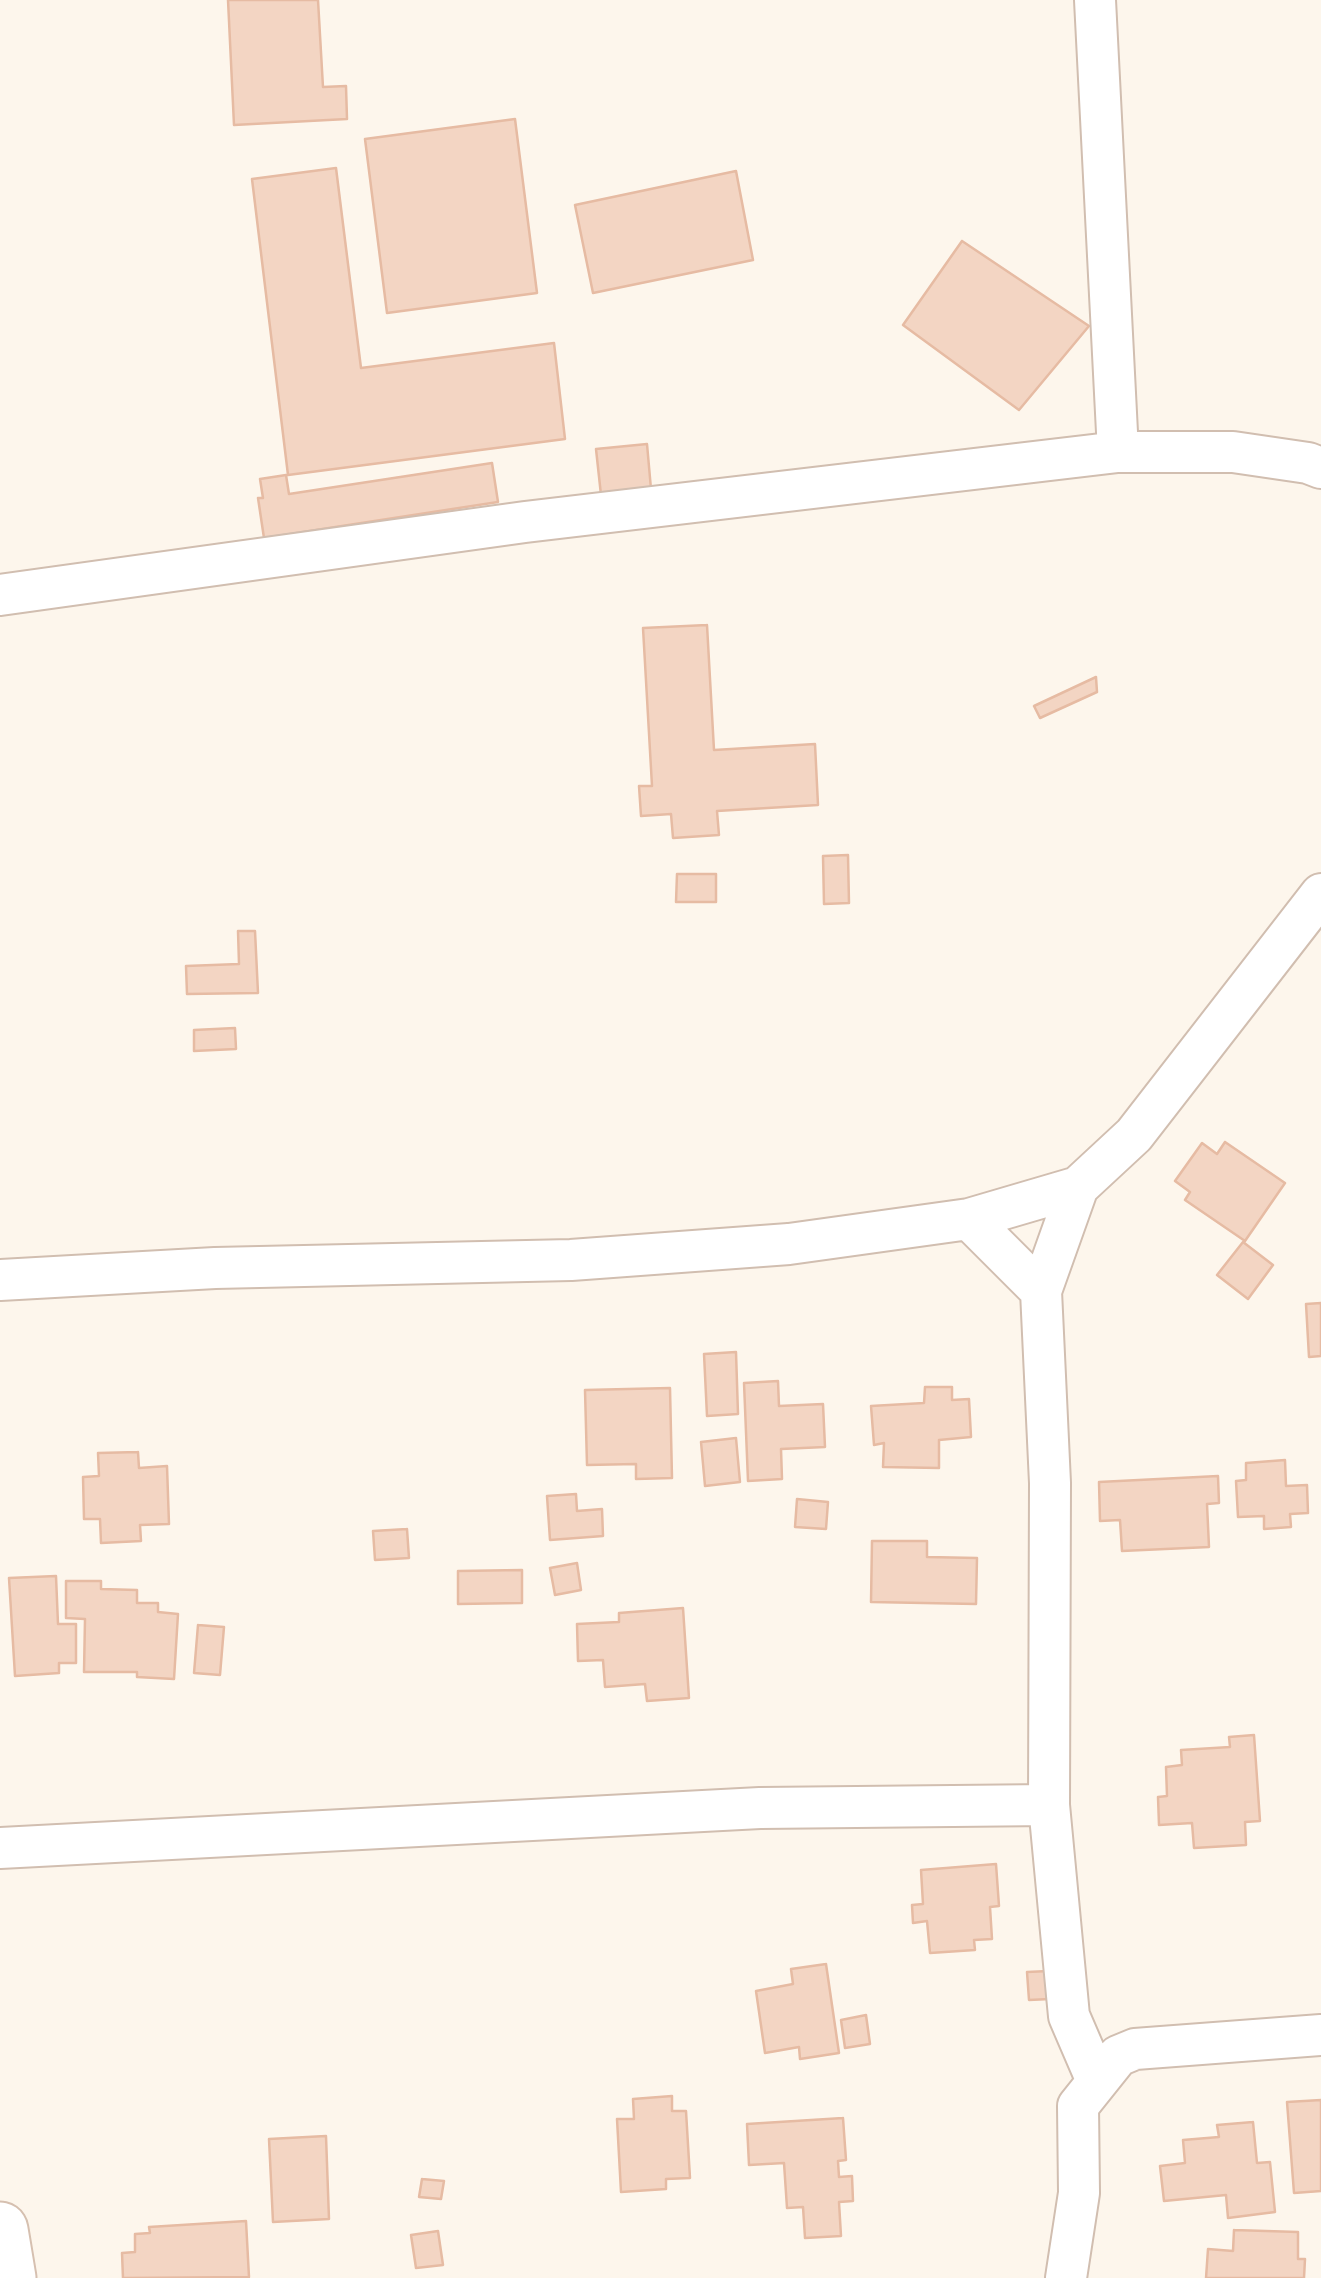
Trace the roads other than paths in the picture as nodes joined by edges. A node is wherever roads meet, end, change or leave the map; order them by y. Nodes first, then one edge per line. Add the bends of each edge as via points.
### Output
1 (1095, 0) edge
2 (1118, 452) junction
3 (1321, 468) edge
4 (0, 595) edge
5 (1321, 894) edge
6 (1078, 1188) junction
7 (969, 1219) junction
8 (0, 1280) edge
9 (1041, 1291) junction
10 (1048, 1806) junction
11 (0, 1848) edge
12 (1321, 2035) edge
13 (1096, 2080) junction
14 (0, 2230) edge
15 (8, 2278) edge
16 (1066, 2278) edge

1 - 2 street
2 - 3 street via 1232,452
2 - 4 street via 525,522
5 - 6 street via 1134,1135
6 - 7 street
6 - 9 street
7 - 8 street via 789,1244 571,1260
7 - 9 street
9 - 10 street via 1050,1483
10 - 11 street via 760,1808
10 - 13 street via 1069,2016
12 - 13 street via 1135,2049 1118,2056
13 - 16 street via 1078,2106 1079,2193
14 - 15 street

